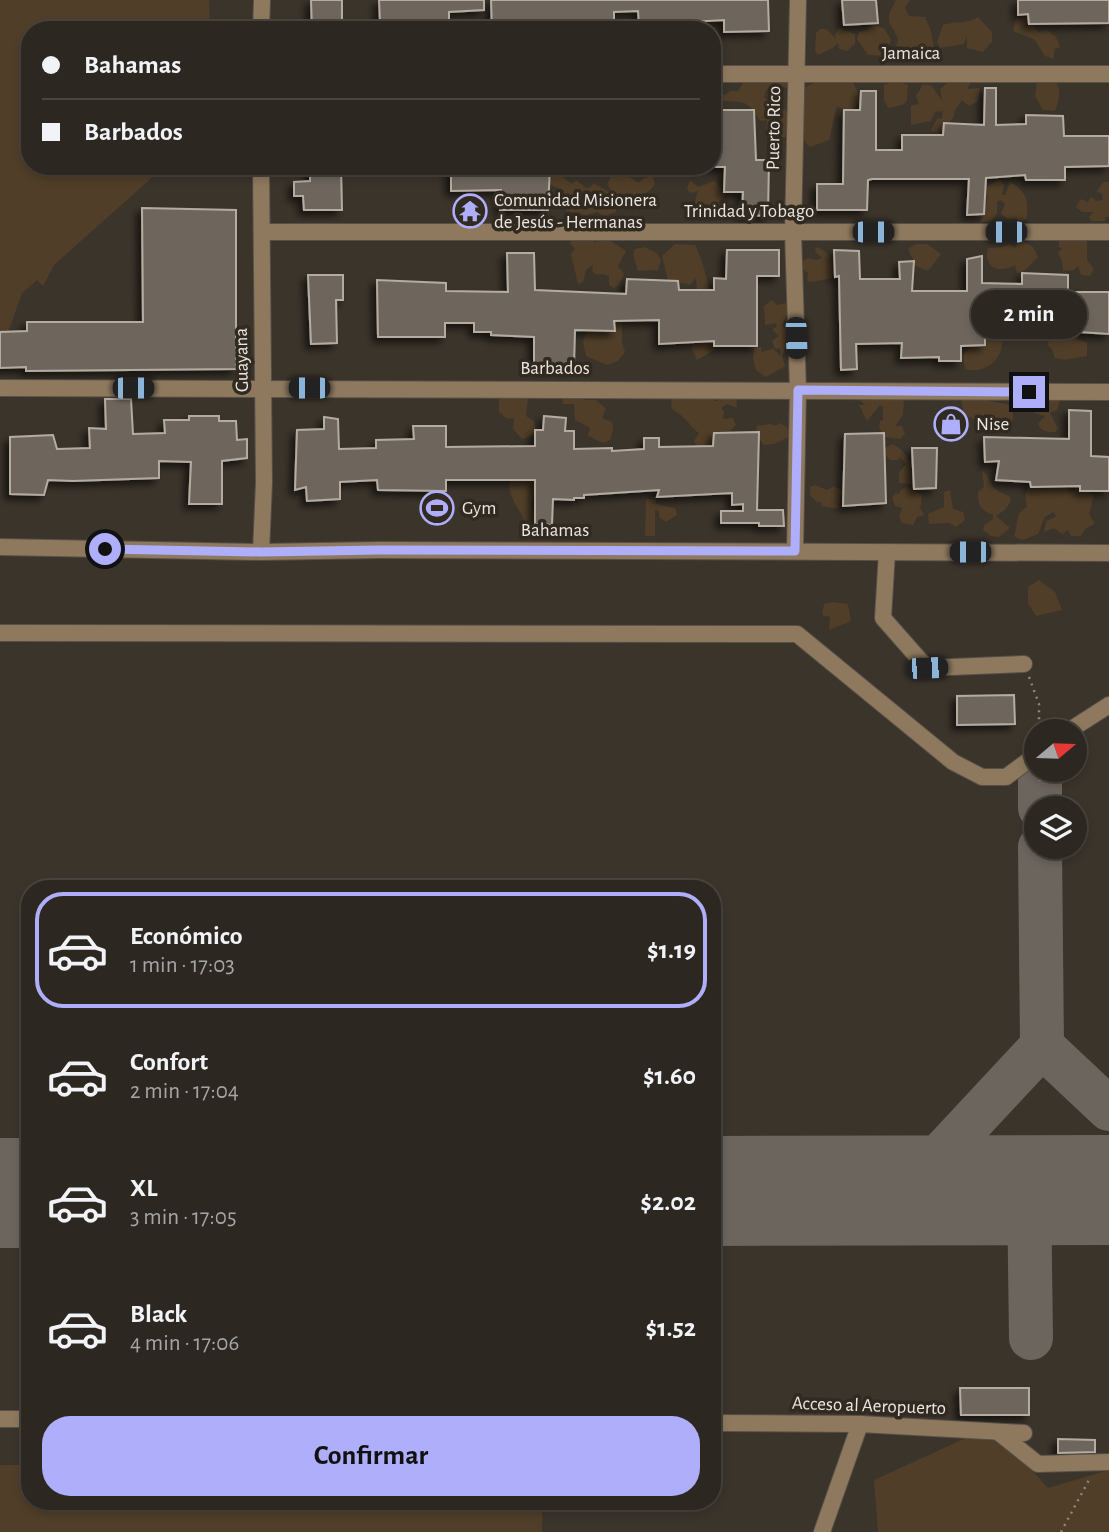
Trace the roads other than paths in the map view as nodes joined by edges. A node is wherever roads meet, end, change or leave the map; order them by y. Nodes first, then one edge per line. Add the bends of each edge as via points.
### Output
1 (262, 0) edge
2 (798, 0) edge
3 (261, 21) edge
4 (721, 74) edge
5 (796, 74) junction
6 (1109, 74) edge
7 (261, 175) edge
8 (263, 232) junction
9 (793, 232) junction
10 (1109, 232) edge
11 (0, 388) edge
12 (263, 388) junction
13 (798, 390) junction
14 (1109, 392) edge
15 (0, 547) edge
16 (795, 551) junction
17 (261, 552) junction
18 (887, 552) junction
19 (1109, 553) edge
20 (0, 633) edge
21 (1024, 664) road end
22 (1109, 705) edge
23 (1087, 719) edge
24 (1024, 763) edge
25 (0, 1419) edge
26 (21, 1419) edge
27 (721, 1423) edge
28 (860, 1424) junction
29 (998, 1432) junction
30 (1024, 1433) dead end
31 (1104, 1462) edge
32 (822, 1532) edge

1 - 3 street
2 - 5 street, Puerto Rico
4 - 5 street, Jamaica
5 - 6 street, Jamaica
5 - 9 street, Puerto Rico
7 - 8 street, Guayana
8 - 9 street, Trinidad y Tobago
8 - 12 street, Guayana
9 - 10 street, Trinidad y Tobago
9 - 13 street, Puerto Rico
11 - 12 street, Barbados
12 - 13 street, Barbados
12 - 17 street, Guayana
13 - 14 street, Barbados
13 - 16 street, Puerto Rico
15 - 17 street, Bahamas
16 - 17 street, Bahamas
16 - 18 street, Bahamas
18 - 19 street, Bahamas
18 - 21 street via 883,618 927,668
20 - 24 street via 797,634 953,762 982,777 1006,777
22 - 23 street
25 - 26 street
27 - 28 street, Acceso al Aeropuerto
28 - 29 street, Acceso al Aeropuerto
28 - 32 street
29 - 30 street, Acceso al Aeropuerto
29 - 31 street via 1038,1464

